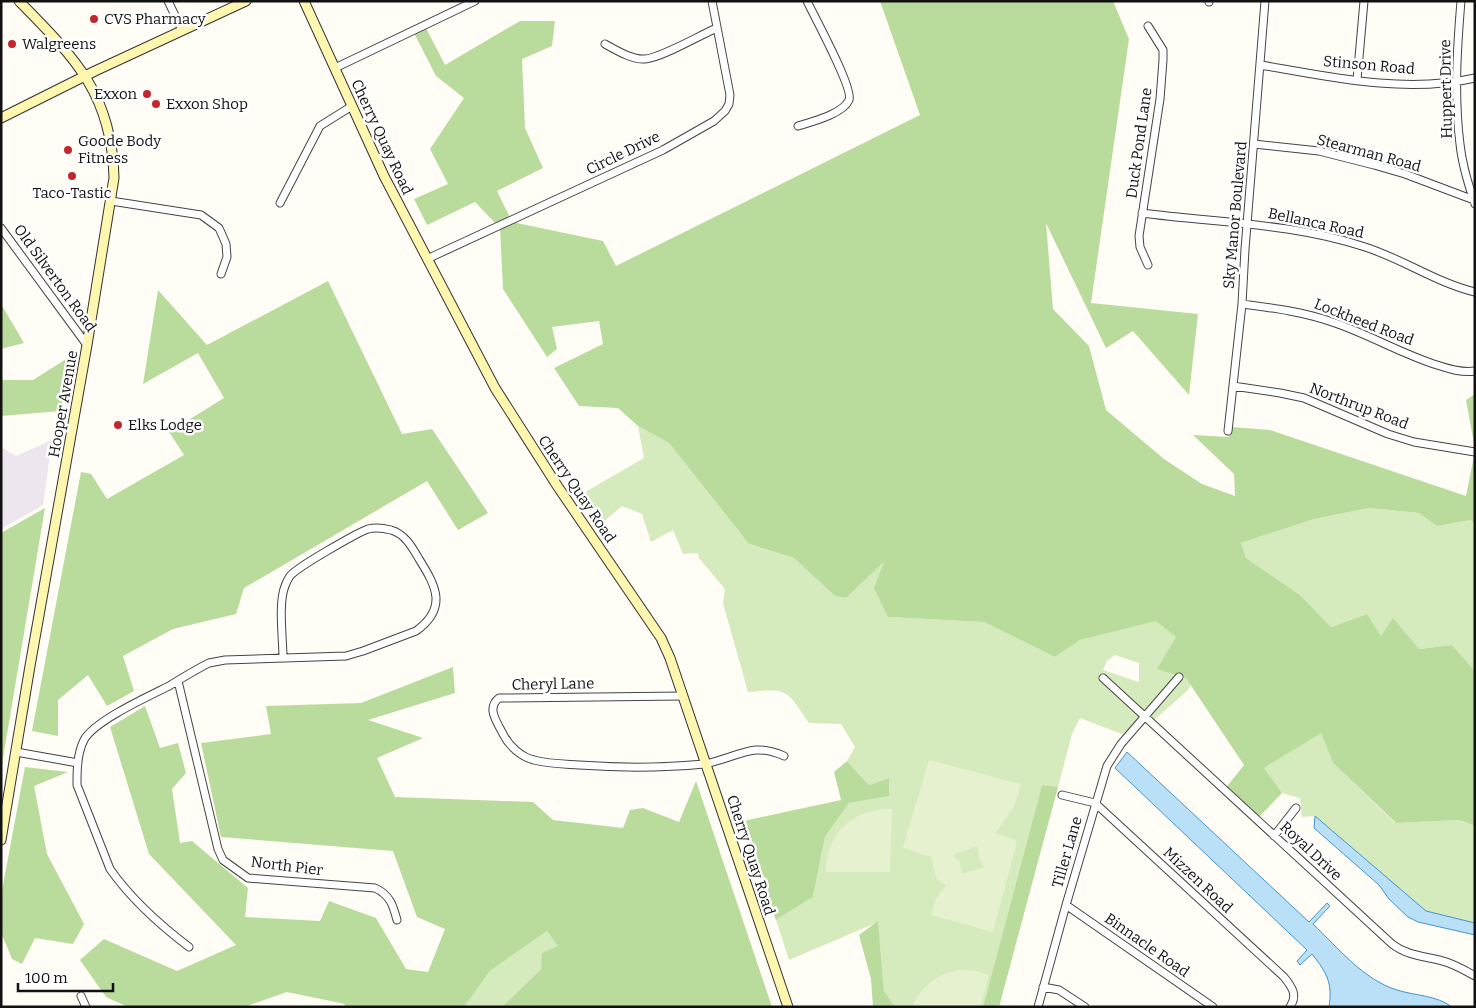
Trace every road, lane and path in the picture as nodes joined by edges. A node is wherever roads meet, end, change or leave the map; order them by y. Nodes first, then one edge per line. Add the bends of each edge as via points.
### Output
1 (19, 1) edge
2 (168, 1) edge
3 (246, 1) edge
4 (304, 1) edge
5 (475, 1) edge
6 (712, 1) edge
7 (807, 1) edge
8 (1265, 1) edge
9 (1364, 1) edge
10 (1461, 1) edge
11 (235, 3) edge
12 (1148, 26) dead end
13 (717, 28) junction
14 (182, 30) junction
15 (605, 44) dead end
16 (1260, 65) junction
17 (335, 68) junction
18 (86, 76) junction
19 (1475, 78) edge
20 (1357, 80) junction
21 (1456, 82) junction
22 (352, 106) junction
23 (1, 118) edge
24 (798, 126) dead end
25 (1254, 144) junction
26 (111, 201) junction
27 (1474, 202) edge
28 (280, 203) dead end
29 (1142, 213) junction
30 (1248, 224) junction
31 (1, 228) edge
32 (427, 260) junction
33 (1148, 266) dead end
34 (221, 274) dead end
35 (1475, 292) edge
36 (1242, 304) junction
37 (87, 345) junction
38 (1475, 372) edge
39 (1233, 386) junction
40 (1228, 431) dead end
41 (1475, 452) edge
42 (283, 658) junction
43 (1179, 677) dead end
44 (1103, 678) dead end
45 (178, 681) junction
46 (683, 696) junction
47 (1146, 718) junction
48 (16, 752) junction
49 (784, 756) dead end
50 (78, 763) junction
51 (707, 764) junction
52 (1062, 795) dead end
53 (1095, 803) junction
54 (1296, 808) dead end
55 (1274, 836) junction
56 (1, 840) edge
57 (1066, 905) junction
58 (397, 920) dead end
59 (189, 947) dead end
60 (1475, 976) edge
61 (1043, 987) junction
62 (80, 996) dead end
63 (86, 1007) edge
64 (788, 1007) edge
65 (1038, 1007) edge
66 (1085, 1007) edge
67 (1213, 1007) edge
68 (1290, 1007) edge

1 - 18 street, Hooper Avenue
2 - 14 street
3 - 11 street
4 - 17 street, Cherry Quay Road
5 - 17 street
6 - 13 street, Circle Drive
7 - 24 street via 850,97 842,108
8 - 16 street, Sky Manor Boulevard
9 - 20 street
10 - 21 street, Huppert Drive
11 - 14 street
12 - 29 street, Duck Pond Lane via 1164,50 1160,99
13 - 15 street via 644,59
13 - 32 street, Circle Drive via 730,95 725,111 714,121 662,150
14 - 18 street
16 - 20 street, Stinson Road
16 - 25 street, Sky Manor Boulevard
17 - 22 street, Cherry Quay Road
18 - 23 street
18 - 26 street, Hooper Avenue via 100,103 110,138 114,178
19 - 21 street, Stinson Road
20 - 21 street, Stinson Road
21 - 27 street, Huppert Drive via 1460,144
22 - 28 street via 320,126
22 - 32 street, Cherry Quay Road
25 - 27 street, Stearman Road via 1319,151 1374,165
25 - 30 street, Sky Manor Boulevard
26 - 34 street via 202,216 219,228 226,244 227,256
26 - 37 street, Hooper Avenue
29 - 30 street, Bellanca Road
29 - 33 street, Duck Pond Lane via 1140,247
30 - 35 street, Bellanca Road via 1289,228 1366,247
30 - 36 street, Sky Manor Boulevard
31 - 37 street, Old Silverton Road
32 - 46 street, Cherry Quay Road via 495,388 661,638
36 - 38 street, Lockheed Road via 1314,316 1431,363
36 - 39 street, Sky Manor Boulevard
37 - 48 street, Hooper Avenue
39 - 40 street, Sky Manor Boulevard
39 - 41 street, Northrup Road via 1304,398 1388,434 1414,442
42 - 42 street via 282,601 290,576 369,529 393,530 411,544 436,590 434,611 422,626 346,656
42 - 45 street via 209,663
43 - 47 street, Tiller Lane
44 - 47 street
45 - 50 street via 92,731 85,739
45 - 58 street, North Pier via 223,860 248,878 376,888 392,902
46 - 51 street, Cherry Quay Road
46 - 51 street, Cheryl Lane via 499,698 492,708 505,738 521,754 533,760 640,767
47 - 53 street, Tiller Lane via 1121,744 1107,766
47 - 55 street, Royal Drive
48 - 50 street
48 - 56 street, Hooper Avenue
49 - 51 street via 770,750 750,750
50 - 59 street via 77,785 110,869 166,930
51 - 64 street, Cherry Quay Road
52 - 53 street, Mizzen Road
53 - 57 street, Tiller Lane
53 - 68 street, Mizzen Road via 1284,977 1294,992
54 - 55 street
55 - 60 street, Royal Drive via 1401,951 1446,962
57 - 61 street, Tiller Lane
57 - 67 street, Binnacle Road
61 - 65 street, Tiller Lane
61 - 66 street via 1059,990
62 - 63 street

